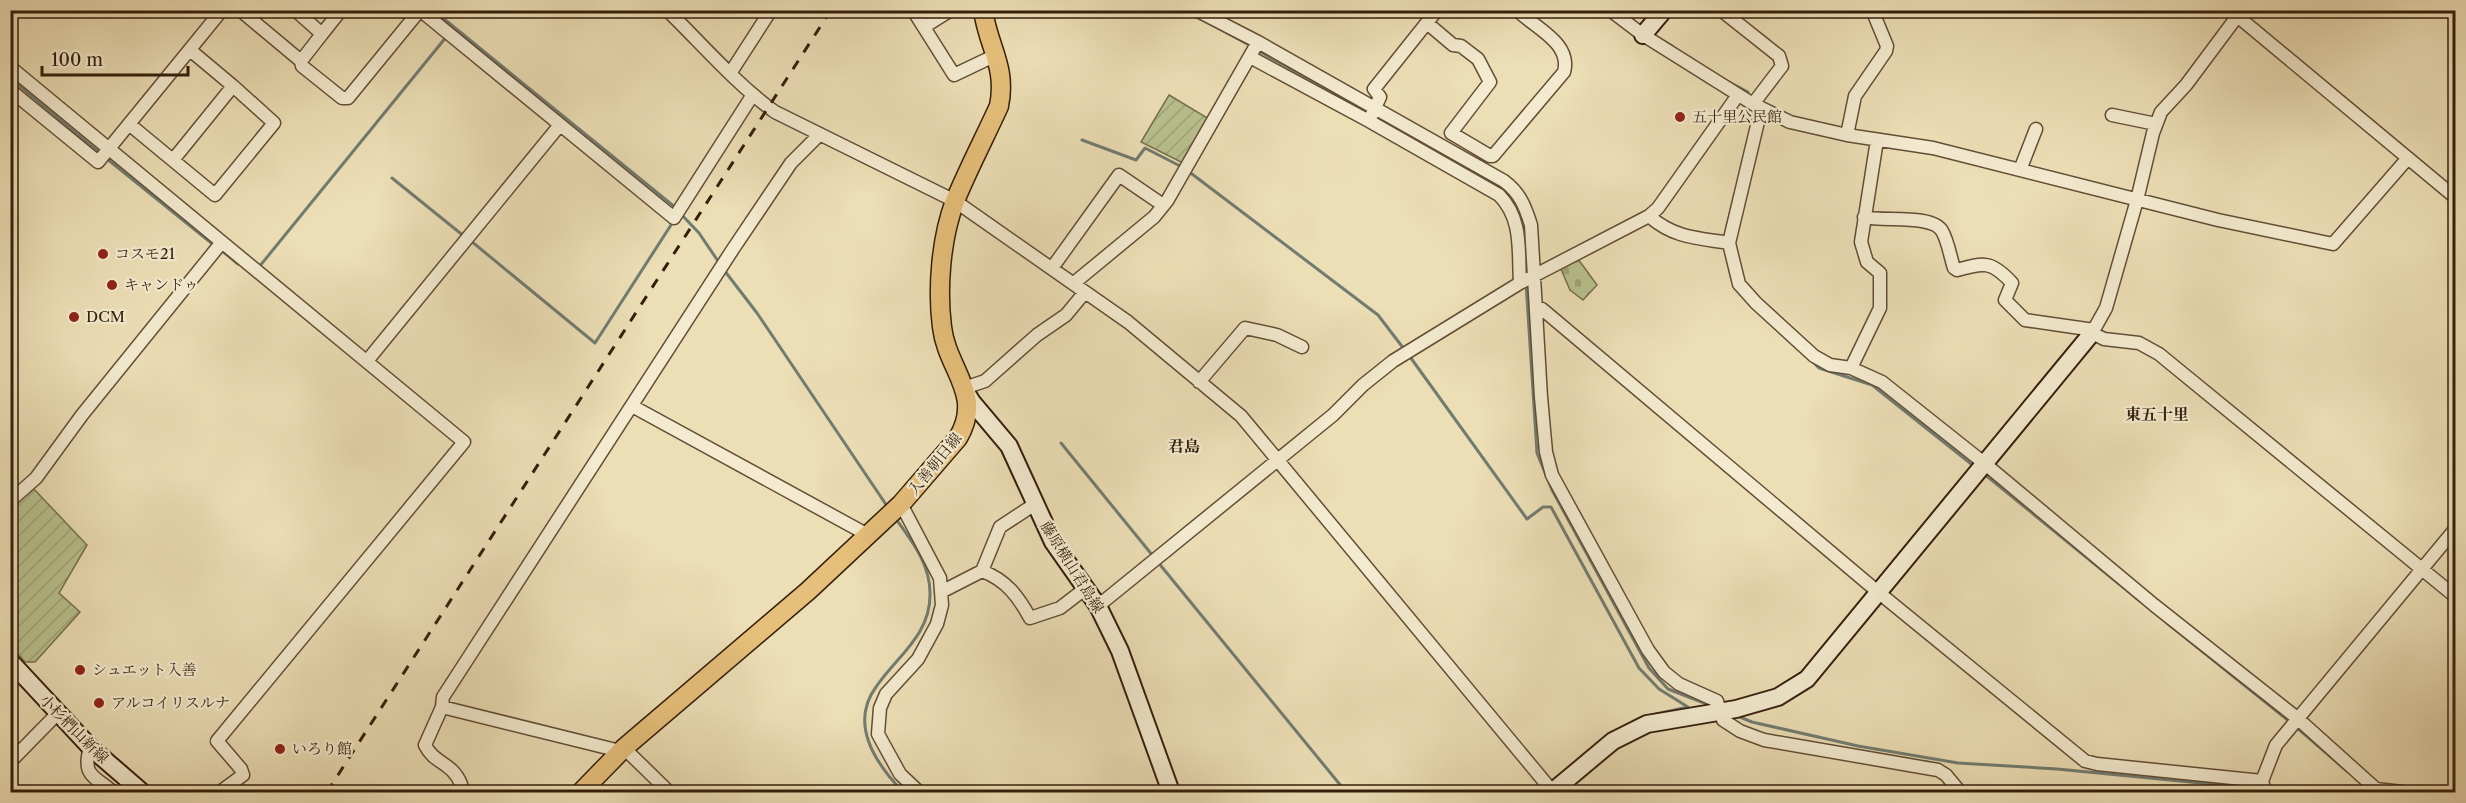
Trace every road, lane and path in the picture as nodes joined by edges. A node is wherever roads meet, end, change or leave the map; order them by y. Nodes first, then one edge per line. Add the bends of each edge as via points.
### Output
1 (222, 10) edge
2 (240, 10) edge
3 (295, 10) edge
4 (341, 10) edge
5 (667, 10) edge
6 (771, 10) edge
7 (913, 10) edge
8 (951, 10) edge
9 (983, 10) edge
10 (1196, 10) edge
11 (1437, 10) edge
12 (1517, 10) edge
13 (1610, 10) edge
14 (1664, 10) edge
15 (1721, 10) edge
16 (1879, 10) edge
17 (2237, 12) edge
18 (1427, 23) junction
19 (924, 27) junction
20 (322, 34) junction
21 (1643, 35) junction
22 (1258, 42) junction
23 (190, 50) junction
24 (996, 55) junction
25 (1250, 57) junction
26 (300, 61) junction
27 (10, 67) edge
28 (731, 72) junction
29 (233, 86) junction
30 (10, 90) edge
31 (1738, 95) junction
32 (752, 96) junction
33 (1757, 106) junction
34 (1376, 108) junction
35 (2112, 115) dead end
36 (1369, 122) junction
37 (129, 124) junction
38 (2156, 124) junction
39 (559, 126) junction
40 (2036, 129) dead end
41 (820, 134) junction
42 (1847, 135) junction
43 (1876, 140) junction
44 (109, 148) junction
45 (2408, 158) junction
46 (173, 160) junction
47 (2020, 170) junction
48 (2456, 198) edge
49 (2137, 200) junction
50 (956, 201) junction
51 (1163, 206) junction
52 (1648, 216) junction
53 (1864, 217) junction
54 (222, 242) junction
55 (1729, 243) junction
56 (1052, 268) junction
57 (1535, 276) junction
58 (1074, 283) junction
59 (1520, 283) junction
60 (1084, 292) junction
61 (1537, 309) junction
62 (2093, 332) junction
63 (1302, 347) dead end
64 (366, 361) junction
65 (1851, 368) junction
66 (1199, 381) junction
67 (964, 388) junction
68 (632, 406) junction
69 (1278, 459) junction
70 (1984, 463) junction
71 (10, 501) edge
72 (901, 504) junction
73 (1035, 504) junction
74 (2456, 528) edge
75 (868, 535) junction
76 (2422, 569) junction
77 (982, 571) junction
78 (1086, 588) junction
79 (941, 592) junction
80 (1878, 592) junction
81 (2456, 597) edge
82 (1098, 606) junction
83 (10, 662) edge
84 (442, 707) junction
85 (1719, 711) junction
86 (57, 714) junction
87 (2297, 718) junction
88 (90, 747) junction
89 (622, 749) junction
90 (10, 762) edge
91 (2263, 787) edge
92 (114, 792) edge
93 (142, 792) edge
94 (220, 792) edge
95 (458, 792) edge
96 (581, 792) edge
97 (669, 792) edge
98 (919, 792) edge
99 (1171, 792) edge
100 (1552, 792) edge
101 (1960, 792) edge
102 (2402, 792) edge

1 - 23 street
2 - 26 street
3 - 20 street
4 - 20 street
5 - 28 street
6 - 28 street
7 - 19 street
8 - 19 street
9 - 24 main road, 入善朝日線
10 - 22 street
11 - 18 street
12 - 18 street via 1561,47 1567,63 1564,72 1490,156 1451,132 1490,78 1478,59
13 - 21 street
14 - 21 street
15 - 33 street via 1779,56 1782,66
16 - 42 street via 1875,17 1886,51 1855,96
17 - 38 street
17 - 45 street
18 - 34 street via 1374,88 1380,97
19 - 24 street via 954,75
20 - 26 street
21 - 31 street
22 - 25 street
22 - 34 street
23 - 29 street
23 - 37 street
24 - 50 main road, 入善朝日線 via 1002,76 999,106
25 - 36 street
25 - 51 street
26 - 39 street via 334,92 348,98 420,10
27 - 44 street
28 - 32 street
29 - 46 street
29 - 46 street via 274,123 215,195
30 - 44 street via 98,162
31 - 33 street
31 - 52 street via 1658,208
32 - 39 street via 675,218
32 - 41 street
33 - 42 street via 1790,122
33 - 55 street
34 - 36 street
34 - 57 street via 1516,189 1531,225
35 - 38 street
36 - 59 street via 1499,195 1509,205 1517,226
37 - 44 street
37 - 46 street
38 - 49 street
39 - 64 street
40 - 47 street
41 - 50 street
41 - 68 street via 791,163
42 - 43 street
43 - 47 street via 1933,148
43 - 53 street
44 - 54 street
45 - 48 street
45 - 49 street via 2333,244
47 - 49 street
49 - 62 street via 2106,308
50 - 56 street
50 - 67 main road, 入善朝日線 via 938,288 944,339
51 - 56 street via 1119,175
51 - 58 street
52 - 55 street via 1678,235
52 - 57 street
53 - 62 street via 1928,221 1938,226 1954,268 1990,264 2004,274 2012,283 2005,300 2025,320
53 - 65 street via 1861,242 1867,262 1880,273 1880,308
54 - 64 street
54 - 71 street via 36,478
55 - 65 street via 1739,284 1756,303 1814,356 1830,365
56 - 58 street
57 - 59 street
57 - 61 street
58 - 60 street
59 - 69 street via 1393,361
60 - 66 street via 1128,322
60 - 67 street via 1066,315 1037,334 985,381
61 - 80 street via 1542,309
61 - 85 street via 1540,397 1552,475 1648,650 1664,672 1679,684 1717,702
62 - 70 street
62 - 76 street via 2104,339 2139,343 2159,354
63 - 66 street via 1276,335 1245,328
64 - 94 street via 464,442 217,741 243,776
65 - 70 street via 1882,382
66 - 69 street via 1241,416
67 - 72 main road, 入善朝日線 via 968,402 965,426
67 - 73 street, 藤原横山君島線 via 1009,446
68 - 75 street
68 - 84 street via 443,697
69 - 82 street
69 - 100 street
70 - 80 street
70 - 87 street
72 - 75 main road, 入善朝日線
72 - 79 street via 940,578
73 - 77 street via 1000,527
73 - 78 street, 藤原横山君島線 via 1053,542
74 - 76 street
75 - 89 main road, 入善朝日線 via 790,607
76 - 81 street
76 - 87 street
77 - 78 street via 997,576 1019,597 1030,618 1060,608
77 - 79 street
78 - 82 street, 藤原横山君島線
79 - 98 street via 937,624 918,659 886,694 880,708 878,734 900,774
80 - 85 street via 1807,679 1778,698
80 - 91 street via 2085,760
82 - 99 street, 藤原横山君島線 via 1120,651
83 - 86 street, 小杉椚山新線
84 - 89 street
84 - 95 street via 425,745 429,753 456,772 461,784
85 - 100 street via 1647,724 1613,741
85 - 101 street via 1723,720 1740,731 1764,740 1938,770
86 - 88 street, 小杉椚山新線
86 - 90 street
87 - 91 street via 2276,745
87 - 102 street via 2376,789
88 - 92 street via 87,770
88 - 93 street, 小杉椚山新線
89 - 96 main road, 入善朝日線
89 - 97 street

